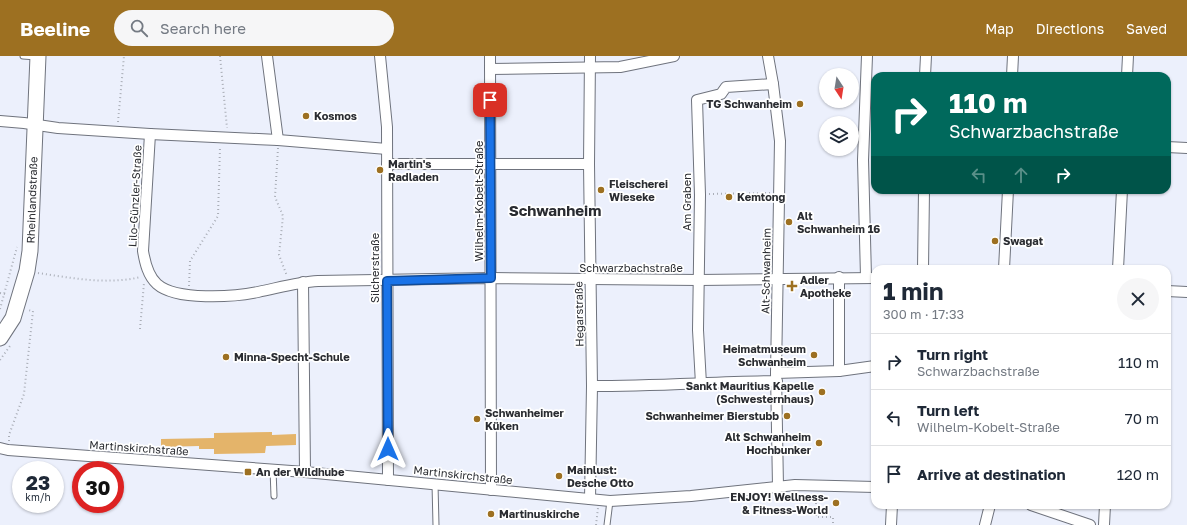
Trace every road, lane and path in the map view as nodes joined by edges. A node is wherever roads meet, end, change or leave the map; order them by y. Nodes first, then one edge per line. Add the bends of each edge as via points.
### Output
1 (33, 56) edge
2 (124, 56) edge
3 (220, 56) edge
4 (267, 56) edge
5 (380, 56) edge
6 (490, 56) edge
7 (590, 56) edge
8 (674, 56) edge
9 (768, 56) edge
10 (867, 56) edge
11 (926, 56) edge
12 (1013, 56) edge
13 (1128, 56) edge
14 (590, 68) junction
15 (490, 69) junction
16 (925, 72) edge
17 (1012, 72) edge
18 (1127, 72) edge
19 (773, 84) junction
20 (0, 122) edge
21 (36, 125) junction
22 (117, 131) junction
23 (150, 134) junction
24 (225, 138) junction
25 (278, 140) junction
26 (1171, 147) edge
27 (1187, 148) edge
28 (387, 149) junction
29 (491, 163) junction
30 (387, 164) junction
31 (589, 164) junction
32 (779, 193) junction
33 (924, 194) edge
34 (1008, 194) edge
35 (1122, 194) edge
36 (700, 195) junction
37 (18, 244) dead end
38 (923, 265) edge
39 (1004, 265) edge
40 (1118, 265) edge
41 (27, 271) junction
42 (839, 277) junction
43 (871, 277) edge
44 (491, 278) junction
45 (778, 278) junction
46 (591, 280) junction
47 (699, 280) junction
48 (387, 281) junction
49 (303, 282) junction
50 (290, 285) junction
51 (1171, 291) edge
52 (1187, 292) edge
53 (189, 295) junction
54 (0, 309) edge
55 (24, 310) dead end
56 (140, 329) dead end
57 (0, 338) edge
58 (871, 367) edge
59 (839, 371) junction
60 (776, 377) junction
61 (701, 384) junction
62 (592, 386) junction
63 (4, 449) edge
64 (273, 469) junction
65 (305, 472) junction
66 (388, 480) junction
67 (435, 484) junction
68 (816, 485) junction
69 (778, 487) junction
70 (871, 487) edge
71 (491, 490) junction
72 (274, 496) dead end
73 (594, 500) junction
74 (610, 501) junction
75 (892, 509) edge
76 (989, 509) edge
77 (1043, 509) edge
78 (1105, 509) edge
79 (436, 525) edge
80 (596, 525) edge
81 (607, 525) edge
82 (833, 525) edge
83 (891, 525) edge
84 (985, 525) edge
85 (1090, 525) edge
86 (1104, 525) edge

1 - 21 street, Rheinlandstraße
2 - 22 path
3 - 24 path
4 - 25 street
5 - 28 street, Silcherstraße
6 - 15 street, Wilhelm-Kobelt-Straße
7 - 14 street, Hegarstraße
8 - 14 street via 620,67
9 - 19 street, Alt-Schwanheim
10 - 43 street via 863,160
11 - 16 street
12 - 17 street
13 - 18 street
14 - 15 street
14 - 31 street, Hegarstraße
15 - 29 street, Wilhelm-Kobelt-Straße
19 - 32 street, Alt-Schwanheim via 780,141
19 - 36 street, Am Graben via 726,87 721,94 697,100
20 - 21 street
21 - 22 street
21 - 41 street, Rheinlandstraße
22 - 23 street
23 - 24 street
23 - 53 street, Lilo-Günzler-Straße via 144,262 155,283 163,289
24 - 25 street
24 - 53 path via 218,216 190,261
25 - 28 street
25 - 50 path via 276,197 283,216 279,255
26 - 27 street
28 - 30 street, Silcherstraße
29 - 30 street
29 - 31 street
29 - 44 street, Wilhelm-Kobelt-Straße
30 - 48 street, Silcherstraße
31 - 46 street, Hegarstraße
32 - 36 path
32 - 45 street, Alt-Schwanheim
33 - 38 street
34 - 39 street
35 - 40 street
36 - 47 street, Am Graben
37 - 54 path
41 - 56 path via 70,279 124,281 143,276
41 - 57 street, Rheinlandstraße via 13,318
42 - 43 street, Schwarzbachstraße
42 - 45 street, Schwarzbachstraße
42 - 59 street
44 - 46 street, Schwarzbachstraße
44 - 48 street, Schwarzbachstraße
44 - 71 street, Wilhelm-Kobelt-Straße
45 - 47 street, Schwarzbachstraße
45 - 60 street, Alt-Schwanheim
46 - 47 street, Schwarzbachstraße
46 - 62 street, Hegarstraße
47 - 61 street, Am Graben
48 - 49 street, Lilo-Günzler-Straße
48 - 66 street, Silcherstraße
49 - 50 street, Lilo-Günzler-Straße
49 - 65 street
50 - 53 street, Lilo-Günzler-Straße via 233,295
51 - 52 street
55 - 63 path via 33,311 24,394
58 - 59 street
59 - 60 street
60 - 61 street
60 - 69 street, Alt-Schwanheim
61 - 62 street
62 - 73 street, Hegarstraße
63 - 64 street, Martinskirchstraße
64 - 65 street, Martinskirchstraße
64 - 72 lane
65 - 66 street, Martinskirchstraße
66 - 67 street, Martinskirchstraße
67 - 71 street, Martinskirchstraße
67 - 79 lane
68 - 69 street, Martinskirchstraße
68 - 70 street, Martinskirchstraße
68 - 82 path via 816,517 833,517
69 - 74 street, Martinskirchstraße
71 - 73 street, Martinskirchstraße
73 - 74 street, Martinskirchstraße
73 - 80 path
74 - 81 lane
75 - 83 street
76 - 84 street
77 - 85 street
78 - 86 street

